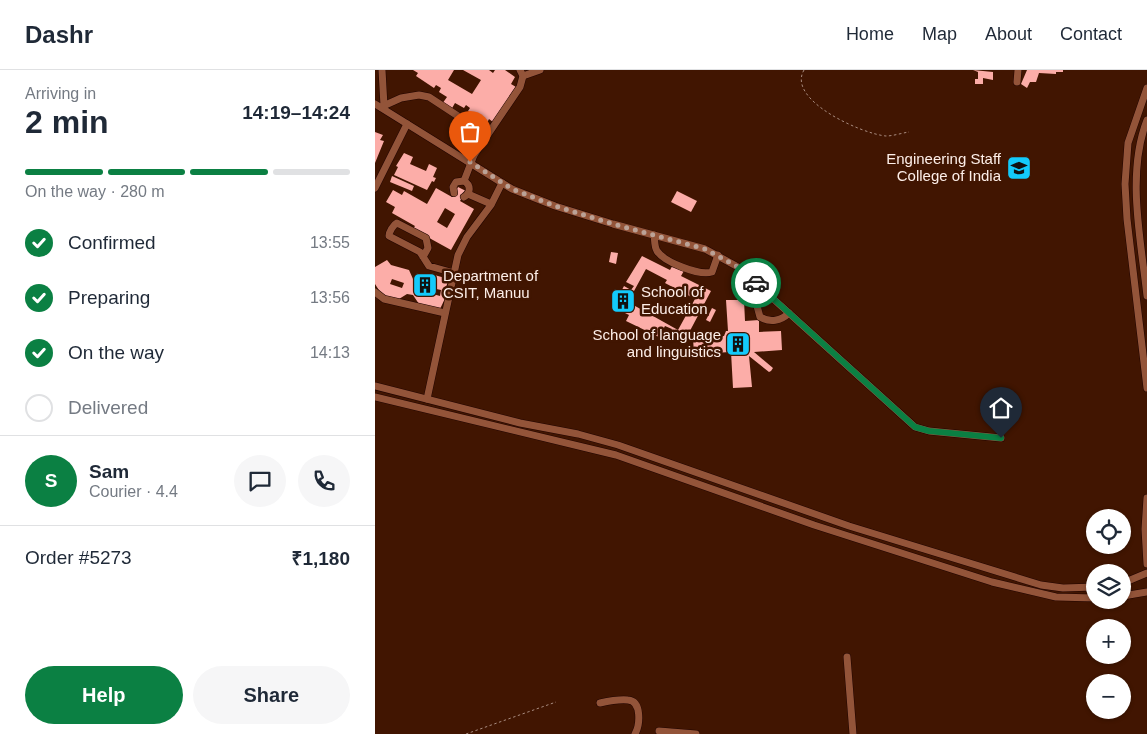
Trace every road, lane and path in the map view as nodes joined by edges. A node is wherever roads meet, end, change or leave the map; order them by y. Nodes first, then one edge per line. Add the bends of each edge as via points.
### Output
1 (382, 70) edge
2 (540, 70) edge
3 (804, 70) edge
4 (1019, 70) edge
5 (521, 73) edge
6 (1017, 82) dead end
7 (1147, 88) edge
8 (380, 106) edge
9 (1147, 120) edge
10 (407, 124) junction
11 (909, 132) dead end
12 (472, 158) junction
13 (464, 181) junction
14 (502, 183) junction
15 (375, 188) edge
16 (454, 193) dead end
17 (491, 204) junction
18 (654, 235) junction
19 (718, 255) junction
20 (423, 257) junction
21 (454, 273) junction
22 (763, 290) junction
23 (375, 292) edge
24 (1147, 296) edge
25 (445, 313) junction
26 (789, 313) junction
27 (1147, 388) edge
28 (376, 391) edge
29 (427, 399) junction
30 (1001, 438) dead end
31 (1147, 498) edge
32 (1147, 564) edge
33 (1147, 574) edge
34 (1131, 580) edge
35 (1086, 587) edge
36 (1147, 592) edge
37 (1131, 595) edge
38 (1086, 598) edge
39 (847, 657) dead end
40 (556, 702) dead end
41 (600, 702) dead end
42 (659, 730) dead end
43 (467, 734) edge
44 (635, 734) edge
45 (695, 734) edge
46 (853, 734) edge

1 - 8 street
2 - 5 street
3 - 11 path via 800,84 806,93 841,121 887,136
4 - 6 street
5 - 12 street via 520,86
7 - 27 street via 1128,143 1125,184
8 - 10 street
8 - 12 street via 410,96 429,97 465,123 469,130
9 - 24 street via 1137,171
10 - 12 street
10 - 15 street
12 - 13 street
12 - 14 street
13 - 16 street via 454,184
13 - 17 street via 469,186 466,195
14 - 17 street
14 - 18 street via 555,206
17 - 21 street via 462,245
18 - 19 street
18 - 19 street via 660,255 695,272 712,272
19 - 22 street via 738,267
20 - 20 street via 420,252 389,236 394,224 426,238 428,248
20 - 21 street via 429,266
21 - 25 street
22 - 26 street
22 - 26 street via 757,306 760,317 770,321 784,318
23 - 25 street via 384,299
25 - 29 street
26 - 30 street via 915,427
28 - 29 street
28 - 38 street via 616,455 814,525 992,582 1055,597
29 - 35 street via 618,444 849,526 1041,585
31 - 32 street
33 - 34 street
36 - 37 street
39 - 46 street
40 - 43 path
41 - 44 street via 632,701 639,714
42 - 45 street

